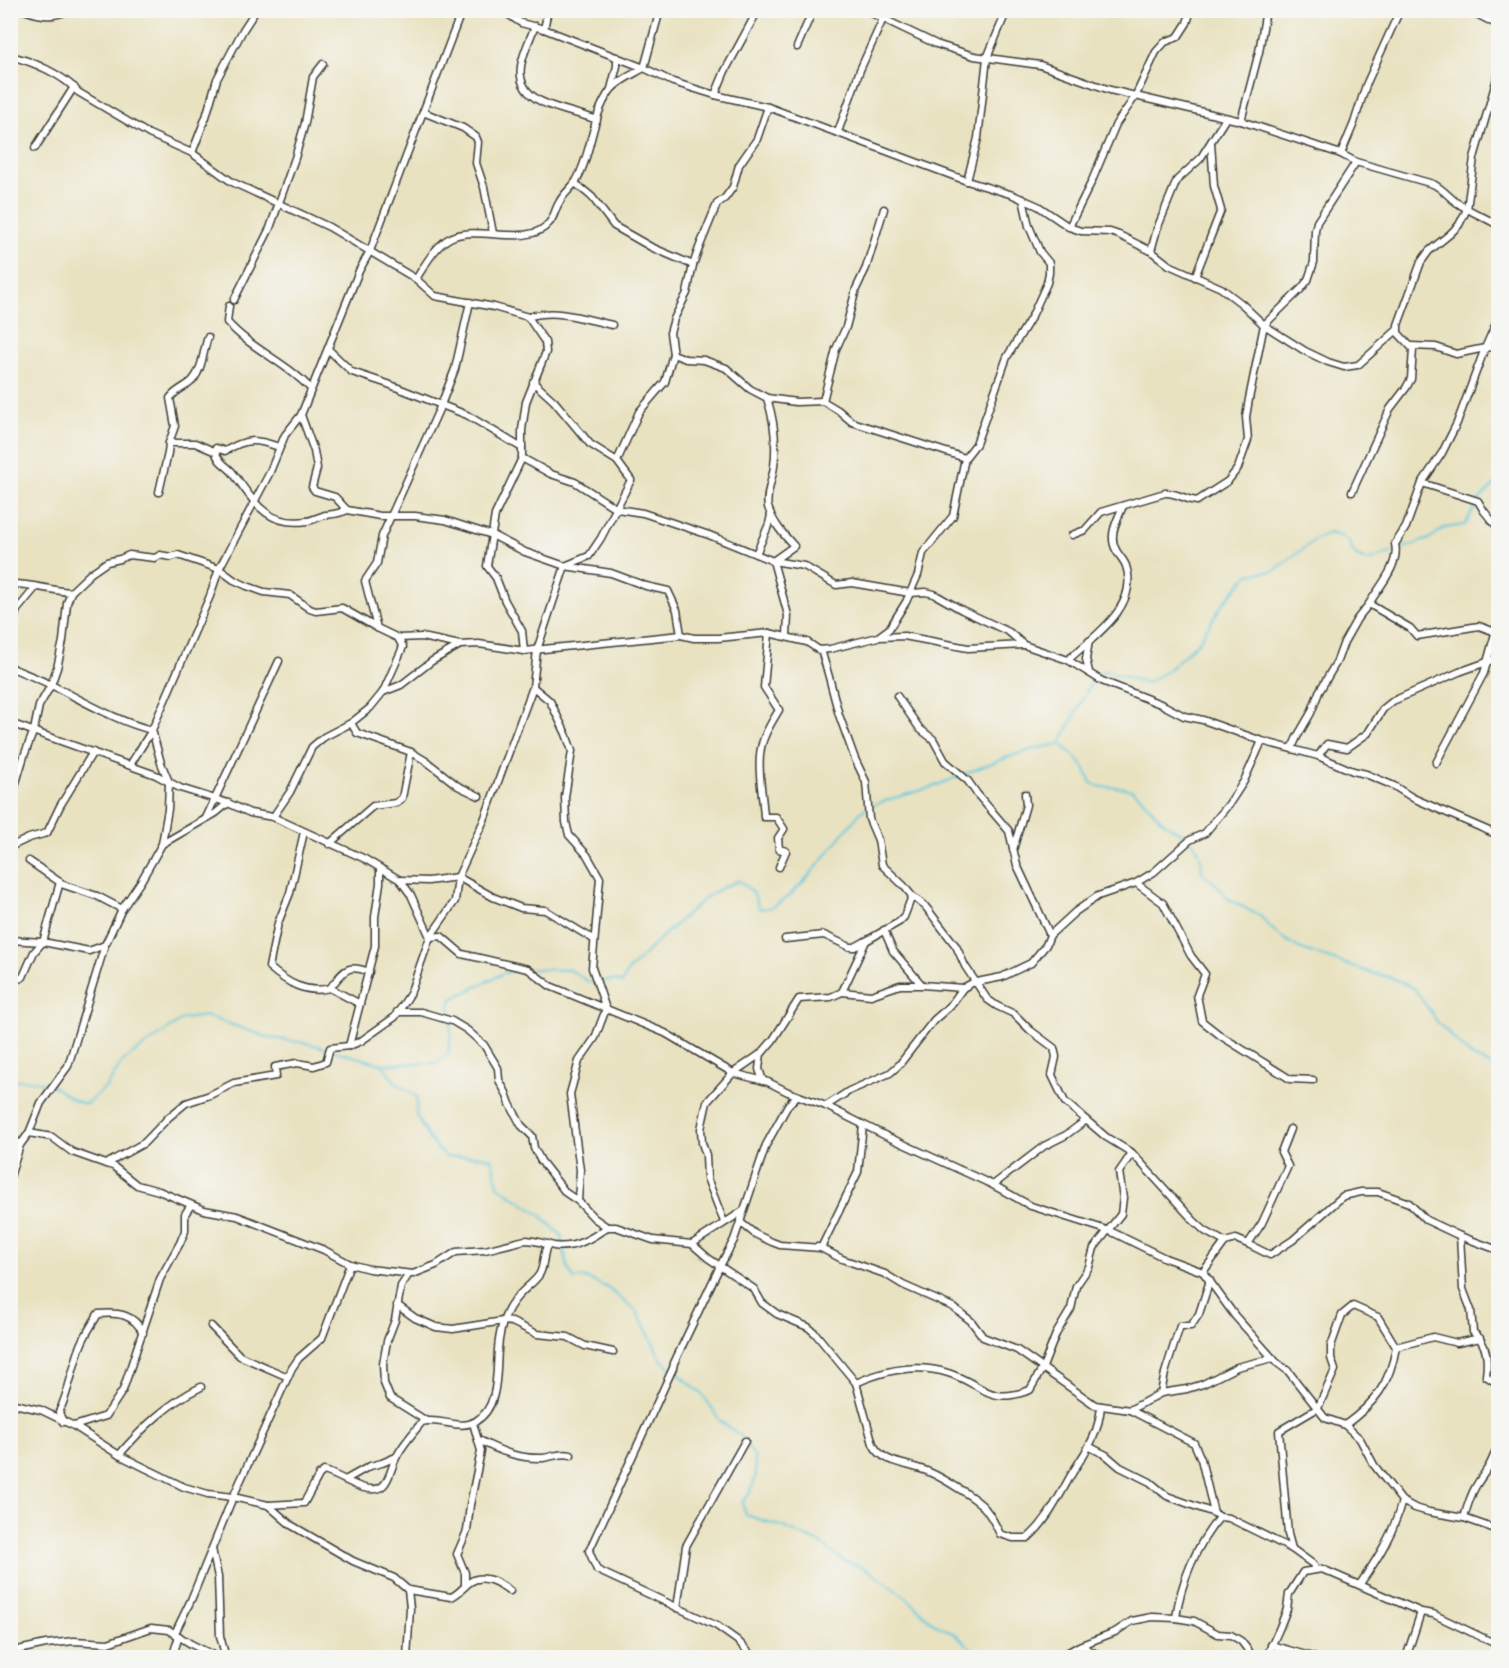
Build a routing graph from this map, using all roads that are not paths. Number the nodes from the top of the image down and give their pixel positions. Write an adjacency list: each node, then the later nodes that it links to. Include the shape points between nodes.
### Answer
1 (24, 10): 2 (street, via 41,16)
2 (69, 10)
3 (256, 10): 40 (street, via 217,79)
4 (462, 10): 33 (street)
5 (502, 10): 19 (street, via 521,23)
6 (548, 10): 20 (street)
7 (660, 10): 26 (street)
8 (758, 10): 30 (street)
9 (813, 10): 21 (street)
10 (865, 10): 17 (street)
11 (886, 10): 17 (street)
12 (1006, 10): 24 (street)
13 (1191, 10): 31 (street, via 1178,37 1165,42 1156,52)
14 (1266, 10): 36 (street)
15 (1400, 10): 41 (street)
16 (1469, 10): 18 (street)
17 (882, 19): 24 (street, via 936,44); 37 (street)
18 (1498, 25)
19 (535, 26): 20 (street); 35 (street, via 521,64 524,86 547,105)
20 (544, 28): 23 (street)
21 (797, 46)
22 (10, 57): 28 (street, via 41,67)
23 (617, 57): 26 (street); 29 (street)
24 (987, 58): 31 (street, via 1040,65); 43 (street, via 978,138)
25 (322, 64): 46 (street, via 314,76)
26 (644, 68): 29 (street); 30 (street)
27 (1498, 75): 48 (street, via 1474,158)
28 (74, 87): 39 (street); 40 (street, via 149,134)
29 (611, 89): 35 (street)
30 (715, 95): 32 (street)
31 (1135, 97): 34 (street); 50 (street, via 1116,124)
32 (768, 107): 37 (street); 54 (street, via 757,139 739,165 733,187 717,204)
33 (423, 112): 51 (street, via 476,137 476,163); 52 (street)
34 (1226, 118): 36 (street); 38 (street)
35 (597, 120): 44 (street)
36 (1241, 121): 41 (street)
37 (838, 132): 43 (street)
38 (1211, 143): 53 (street, via 1177,180); 55 (street, via 1214,186 1221,210)
39 (36, 148)
40 (192, 153): 46 (street, via 232,182)
41 (1341, 153): 42 (street)
42 (1356, 162): 48 (street, via 1433,184); 60 (street, via 1317,222 1314,262 1308,279)
43 (967, 182): 45 (street)
44 (575, 183): 51 (street, via 564,194 552,218 535,233); 54 (street, via 592,197 614,226)
45 (1023, 199): 50 (street); 79 (street, via 1029,226 1049,263 1049,273 1032,316 1007,357 976,444)
46 (279, 204): 52 (street); 70 (street, via 231,303 227,322 238,335)
47 (884, 209): 72 (street, via 836,349)
48 (1467, 209): 49 (street); 62 (street, via 1458,225 1421,262)
49 (1498, 225)
50 (1069, 227): 53 (street, via 1110,232)
51 (493, 233): 56 (street, via 450,238)
52 (370, 251): 56 (street); 67 (street)
53 (1151, 251): 55 (street, via 1169,266)
54 (693, 265): 68 (street, via 687,293 670,333)
55 (1196, 277): 60 (street, via 1221,288)
56 (416, 279): 57 (street, via 435,296)
57 (470, 302): 58 (street); 73 (street, via 455,369)
58 (528, 318): 61 (street, via 544,312); 69 (street, via 545,342 544,358)
59 (1498, 319): 66 (street)
60 (1264, 324): 62 (street, via 1305,351 1344,367 1358,365); 86 (street, via 1246,417 1248,440 1233,475 1197,501 1170,493)
61 (612, 326)
62 (1397, 330): 64 (street)
63 (208, 337): 75 (street, via 192,381 170,398 175,426)
64 (1411, 346): 66 (street, via 1436,347 1456,354); 84 (street, via 1411,379 1390,408)
65 (1498, 346): 66 (street)
66 (1485, 348): 82 (street, via 1457,423)
67 (328, 350): 70 (street); 73 (street, via 352,372)
68 (673, 354): 71 (street, via 726,368); 81 (street, via 665,382 639,412)
69 (533, 381): 78 (street, via 526,402); 81 (street, via 590,444)
70 (311, 389): 74 (street)
71 (767, 398): 72 (street); 89 (street, via 775,436 767,505)
72 (824, 401): 79 (street, via 852,422)
73 (441, 405): 78 (street, via 467,415); 90 (street)
74 (301, 415): 76 (street); 88 (street, via 317,468 313,489 335,496)
75 (169, 443): 83 (street); 85 (street, via 195,443 216,452)
76 (279, 447): 77 (street, via 251,440 225,451); 85 (street)
77 (216, 448)
78 (522, 448): 80 (street)
79 (965, 458): 101 (street, via 953,516 923,553)
80 (522, 459): 87 (street, via 575,482); 92 (street, via 495,515)
81 (617, 461): 87 (street, via 631,480)
82 (1422, 483): 91 (street, via 1478,501); 102 (street, via 1406,528 1395,544 1392,568)
83 (159, 492)
84 (1352, 492)
85 (254, 503): 88 (street, via 275,519 292,522); 97 (street)
86 (1123, 506): 93 (street, via 1101,512 1085,530); 112 (street, via 1112,539 1125,564 1128,584 1124,600 1108,625)
87 (617, 509): 94 (street, via 643,513); 96 (street, via 589,556)
88 (348, 510): 90 (street)
89 (771, 513): 94 (street); 95 (street, via 776,526 794,546)
90 (390, 517): 92 (street, via 446,520); 104 (street, via 381,536 377,563 365,581)
91 (1498, 528)
92 (492, 535): 96 (street); 117 (street, via 488,566 522,631)
93 (1072, 535)
94 (756, 554): 95 (street)
95 (773, 561): 101 (street, via 804,566 836,585 852,583); 109 (street, via 788,615)
96 (565, 566): 108 (street, via 611,573 668,591 677,610); 115 (street)
97 (219, 569): 100 (street, via 178,555 129,555 107,562); 104 (street, via 264,592 290,594 316,611 342,608); 131 (street)
98 (10, 584): 99 (street)
99 (36, 587): 100 (street); 105 (street, via 17,610)
100 (71, 592): 124 (street)
101 (910, 593): 111 (street, via 889,629); 114 (street, via 934,594 1009,632)
102 (1369, 604): 107 (street, via 1417,636 1479,626); 133 (street, via 1344,642)
103 (1498, 623): 107 (street)
104 (377, 628): 110 (street)
105 (10, 629)
106 (769, 633): 108 (street, via 718,638); 109 (street); 154 (street, via 764,687 779,710 762,744 760,775 764,817 776,817 784,829 778,838 779,849 786,851)
107 (1497, 633): 121 (street)
108 (681, 635): 115 (street)
109 (787, 636): 116 (street)
110 (398, 638): 113 (street, via 422,637); 126 (street, via 403,647)
111 (878, 638): 114 (street, via 904,636 968,648); 116 (street)
112 (1089, 640): 119 (street); 123 (street)
113 (460, 645): 117 (street); 126 (street, via 401,685)
114 (1024, 645): 119 (street)
115 (537, 650): 117 (street); 125 (street)
116 (819, 650): 160 (street, via 866,782 869,819 882,865)
117 (524, 651)
118 (1498, 658): 121 (street)
119 (1068, 660): 123 (street)
120 (279, 661): 142 (street)
121 (1487, 663): 136 (street, via 1393,701 1362,738 1347,748 1327,744); 137 (street)
122 (10, 667): 124 (street)
123 (1089, 672): 132 (street, via 1184,716)
124 (51, 685): 130 (street, via 39,706); 131 (street)
125 (533, 687): 156 (street, via 484,820); 165 (street, via 549,701 572,751 565,796 566,822 569,835 600,878)
126 (383, 692): 129 (street)
127 (897, 696): 152 (street, via 920,729 933,739 945,761 968,781 1006,828)
128 (10, 723): 130 (street)
129 (351, 723): 135 (street, via 357,733); 145 (street, via 312,747)
130 (34, 730): 134 (street); 143 (street)
131 (152, 730): 138 (street); 139 (street)
132 (1262, 741): 133 (street); 159 (street, via 1244,781 1204,833)
133 (1292, 748): 136 (street)
134 (93, 752): 138 (street); 151 (street, via 47,833)
135 (411, 752): 141 (street, via 458,786); 150 (street, via 402,798 396,803 374,806)
136 (1318, 756): 148 (street, via 1384,781)
137 (1436, 763)
138 (130, 765): 139 (street)
139 (169, 782): 142 (street); 149 (street)
140 (1025, 794): 152 (street, via 1026,804)
141 (479, 796)
142 (216, 799): 144 (street); 146 (street)
143 (10, 803)
144 (228, 803): 145 (street, via 250,813); 146 (street)
145 (273, 817): 147 (street)
146 (206, 818): 149 (street)
147 (304, 832): 150 (street); 175 (street, via 268,968 309,991)
148 (1498, 835)
149 (162, 844): 161 (street)
150 (329, 844): 155 (street)
151 (10, 847)
152 (1013, 851): 163 (street)
153 (29, 861): 158 (street)
154 (779, 867)
155 (380, 869): 157 (street); 171 (street, via 375,946)
156 (458, 877): 157 (street); 164 (street, via 455,901); 165 (street, via 521,908 544,910)
157 (400, 880): 164 (street)
158 (60, 882): 161 (street); 169 (street)
159 (1136, 883): 163 (street, via 1098,896); 184 (street, via 1163,903 1205,974 1197,995 1202,1021 1290,1079)
160 (912, 897): 162 (street, via 904,917); 172 (street, via 925,906 956,946)
161 (122, 909): 170 (street)
162 (884, 930): 168 (street); 174 (street, via 893,951)
163 (1050, 935): 172 (street, via 1031,963 1002,977)
164 (430, 937): 179 (street, via 441,936 462,954 528,969 550,986); 180 (street, via 414,985)
165 (593, 939): 179 (street, via 592,968)
166 (785, 939): 168 (street, via 824,935 855,947)
167 (10, 940): 169 (street)
168 (866, 941): 177 (street)
169 (43, 942): 170 (street, via 90,951); 173 (street, via 23,977)
170 (105, 945): 191 (street, via 68,1066 41,1103)
171 (369, 972): 175 (street, via 356,967 344,971); 178 (street)
172 (976, 982): 176 (street); 188 (street, via 987,999 1014,1014 1054,1048 1055,1085 1065,1102)
173 (10, 983)
174 (922, 985): 176 (street); 177 (street, via 900,985 871,995)
175 (330, 988): 178 (street)
176 (963, 988): 187 (street, via 890,1073)
177 (842, 992): 182 (street, via 831,997 799,999)
178 (360, 1004): 181 (street)
179 (606, 1009): 183 (street, via 665,1034); 198 (street, via 595,1038 579,1061 570,1094 579,1161)
180 (397, 1012): 181 (street, via 376,1031); 198 (street, via 418,1011 452,1021 484,1045 541,1161 566,1193)
181 (349, 1046): 195 (street, via 330,1048 326,1062 275,1067 276,1076 234,1083 186,1103 144,1143)
182 (762, 1053): 183 (street); 185 (street, via 759,1069)
183 (733, 1073): 185 (street); 201 (street, via 707,1102 701,1129 707,1178)
184 (1313, 1080)
185 (763, 1081): 186 (street)
186 (797, 1096): 187 (street); 200 (street, via 766,1145)
187 (826, 1106): 189 (street)
188 (1085, 1121): 194 (street); 197 (street)
189 (863, 1125): 197 (street); 211 (street, via 858,1172)
190 (1290, 1129): 209 (street, via 1281,1152 1288,1166)
191 (29, 1133): 193 (street); 195 (street, via 52,1137 72,1152)
192 (10, 1134): 193 (street)
193 (20, 1145): 196 (street)
194 (1132, 1153): 204 (street, via 1119,1172 1121,1214); 206 (street, via 1194,1221)
195 (106, 1164): 199 (street, via 137,1185)
196 (10, 1176)
197 (993, 1185): 204 (street, via 1031,1206)
198 (578, 1200): 203 (street)
199 (191, 1205): 213 (street, via 237,1216); 223 (street, via 185,1214 185,1231 160,1279)
200 (743, 1211): 201 (street); 202 (street)
201 (724, 1222): 208 (street)
202 (740, 1222): 211 (street, via 780,1245); 214 (street)
203 (607, 1227): 207 (street, via 585,1241); 208 (street, via 652,1240)
204 (1110, 1231): 216 (street); 228 (street, via 1094,1248)
205 (1460, 1236): 209 (street, via 1426,1220 1409,1203 1378,1192 1361,1192 1343,1196 1270,1255); 212 (street); 224 (street, via 1463,1289 1471,1310 1473,1332)
206 (1225, 1242): 209 (street, via 1236,1239); 216 (street)
207 (548, 1244): 217 (street, via 525,1240 456,1252 436,1265); 221 (street, via 539,1276 509,1306)
208 (692, 1244): 214 (street)
209 (1248, 1244)
210 (784, 1246): 211 (street)
211 (821, 1248): 228 (street, via 953,1307 983,1337 1017,1350)
212 (1498, 1250)
213 (350, 1264): 215 (street); 229 (street, via 322,1338 295,1362)
214 (720, 1266): 230 (street, via 754,1288 762,1303 777,1314 815,1333); 264 (street, via 589,1551 597,1570)
215 (394, 1272): 217 (street); 219 (street)
216 (1203, 1272): 218 (street)
217 (409, 1274): 219 (street)
218 (1210, 1280): 227 (street, via 1235,1316); 233 (street, via 1199,1314 1191,1326 1180,1326)
219 (401, 1286): 220 (street)
220 (398, 1305): 221 (street, via 436,1328); 238 (street, via 387,1341 384,1383 390,1398)
221 (503, 1321): 226 (street); 240 (street, via 492,1400 483,1416)
222 (211, 1326): 229 (street, via 240,1356)
223 (143, 1333): 239 (street, via 138,1323 126,1315 98,1314 81,1345 59,1412); 242 (street, via 123,1390 106,1416)
224 (1480, 1338): 225 (street, via 1457,1343 1433,1337); 231 (street, via 1488,1357 1486,1376)
225 (1396, 1347): 236 (street, via 1378,1317 1353,1306 1342,1315 1335,1335 1331,1358 1335,1370); 241 (street, via 1392,1369 1381,1391)
226 (613, 1352)
227 (1273, 1358): 233 (street, via 1237,1367 1187,1389); 236 (street)
228 (1043, 1367): 230 (street, via 1030,1390 1016,1396 993,1396 948,1373 926,1369 894,1370); 235 (street)
229 (288, 1377): 251 (street)
230 (856, 1383): 245 (street, via 877,1452 940,1477 981,1503 1000,1534 1013,1539 1028,1539 1042,1525)
231 (1498, 1384)
232 (201, 1387): 247 (street, via 160,1412)
233 (1161, 1392): 237 (street)
234 (10, 1403): 239 (street, via 40,1410)
235 (1101, 1406): 237 (street); 245 (street, via 1100,1422)
236 (1318, 1408): 241 (street, via 1325,1418); 258 (street, via 1279,1431)
237 (1130, 1410): 254 (street, via 1194,1443)
238 (425, 1420): 240 (street, via 454,1425); 249 (street)
239 (63, 1422): 242 (street)
240 (473, 1423): 243 (street)
241 (1345, 1425): 252 (street, via 1360,1438 1374,1465)
242 (74, 1426): 247 (street)
243 (478, 1440): 248 (street, via 508,1455); 261 (street, via 481,1451 468,1526 457,1554 465,1573)
244 (744, 1441): 264 (street, via 686,1546)
245 (1090, 1447): 254 (street, via 1167,1496)
246 (1498, 1450): 255 (street, via 1477,1484)
247 (119, 1455): 251 (street, via 184,1486)
248 (571, 1455)
249 (396, 1457): 250 (street); 250 (street, via 384,1485 366,1488)
250 (345, 1480): 253 (street, via 321,1472 304,1503)
251 (233, 1497): 253 (street); 257 (street)
252 (1402, 1501): 255 (street, via 1429,1512); 260 (street, via 1397,1522 1380,1556)
253 (268, 1505): 262 (street, via 291,1525 353,1562 394,1578)
254 (1217, 1515): 258 (street); 266 (street, via 1194,1559 1178,1601)
255 (1464, 1518): 256 (street)
256 (1498, 1530)
257 (212, 1548): 267 (street); 275 (street, via 218,1577 220,1636)
258 (1292, 1549): 259 (street)
259 (1315, 1569): 260 (street); 268 (street, via 1303,1572 1292,1587)
260 (1360, 1584): 265 (street)
261 (465, 1586): 262 (street, via 451,1597); 263 (street, via 486,1579)
262 (408, 1590): 276 (street)
263 (510, 1590)
264 (677, 1608): 277 (street, via 717,1626)
265 (1421, 1612): 269 (street); 283 (street)
266 (1176, 1618): 270 (street, via 1132,1621); 280 (street, via 1231,1635)
267 (177, 1634): 272 (street, via 151,1628 108,1643 55,1643); 273 (street); 274 (street)
268 (1271, 1645): 281 (street); 282 (street)
269 (1498, 1645)
270 (1082, 1646): 278 (street); 279 (street)
271 (10, 1649): 272 (street)
272 (19, 1654)
273 (172, 1658)
274 (219, 1658)
275 (226, 1658)
276 (407, 1658)
277 (754, 1658)
278 (1058, 1658)
279 (1104, 1658)
280 (1254, 1658)
281 (1266, 1658)
282 (1316, 1658)
283 (1406, 1658)

